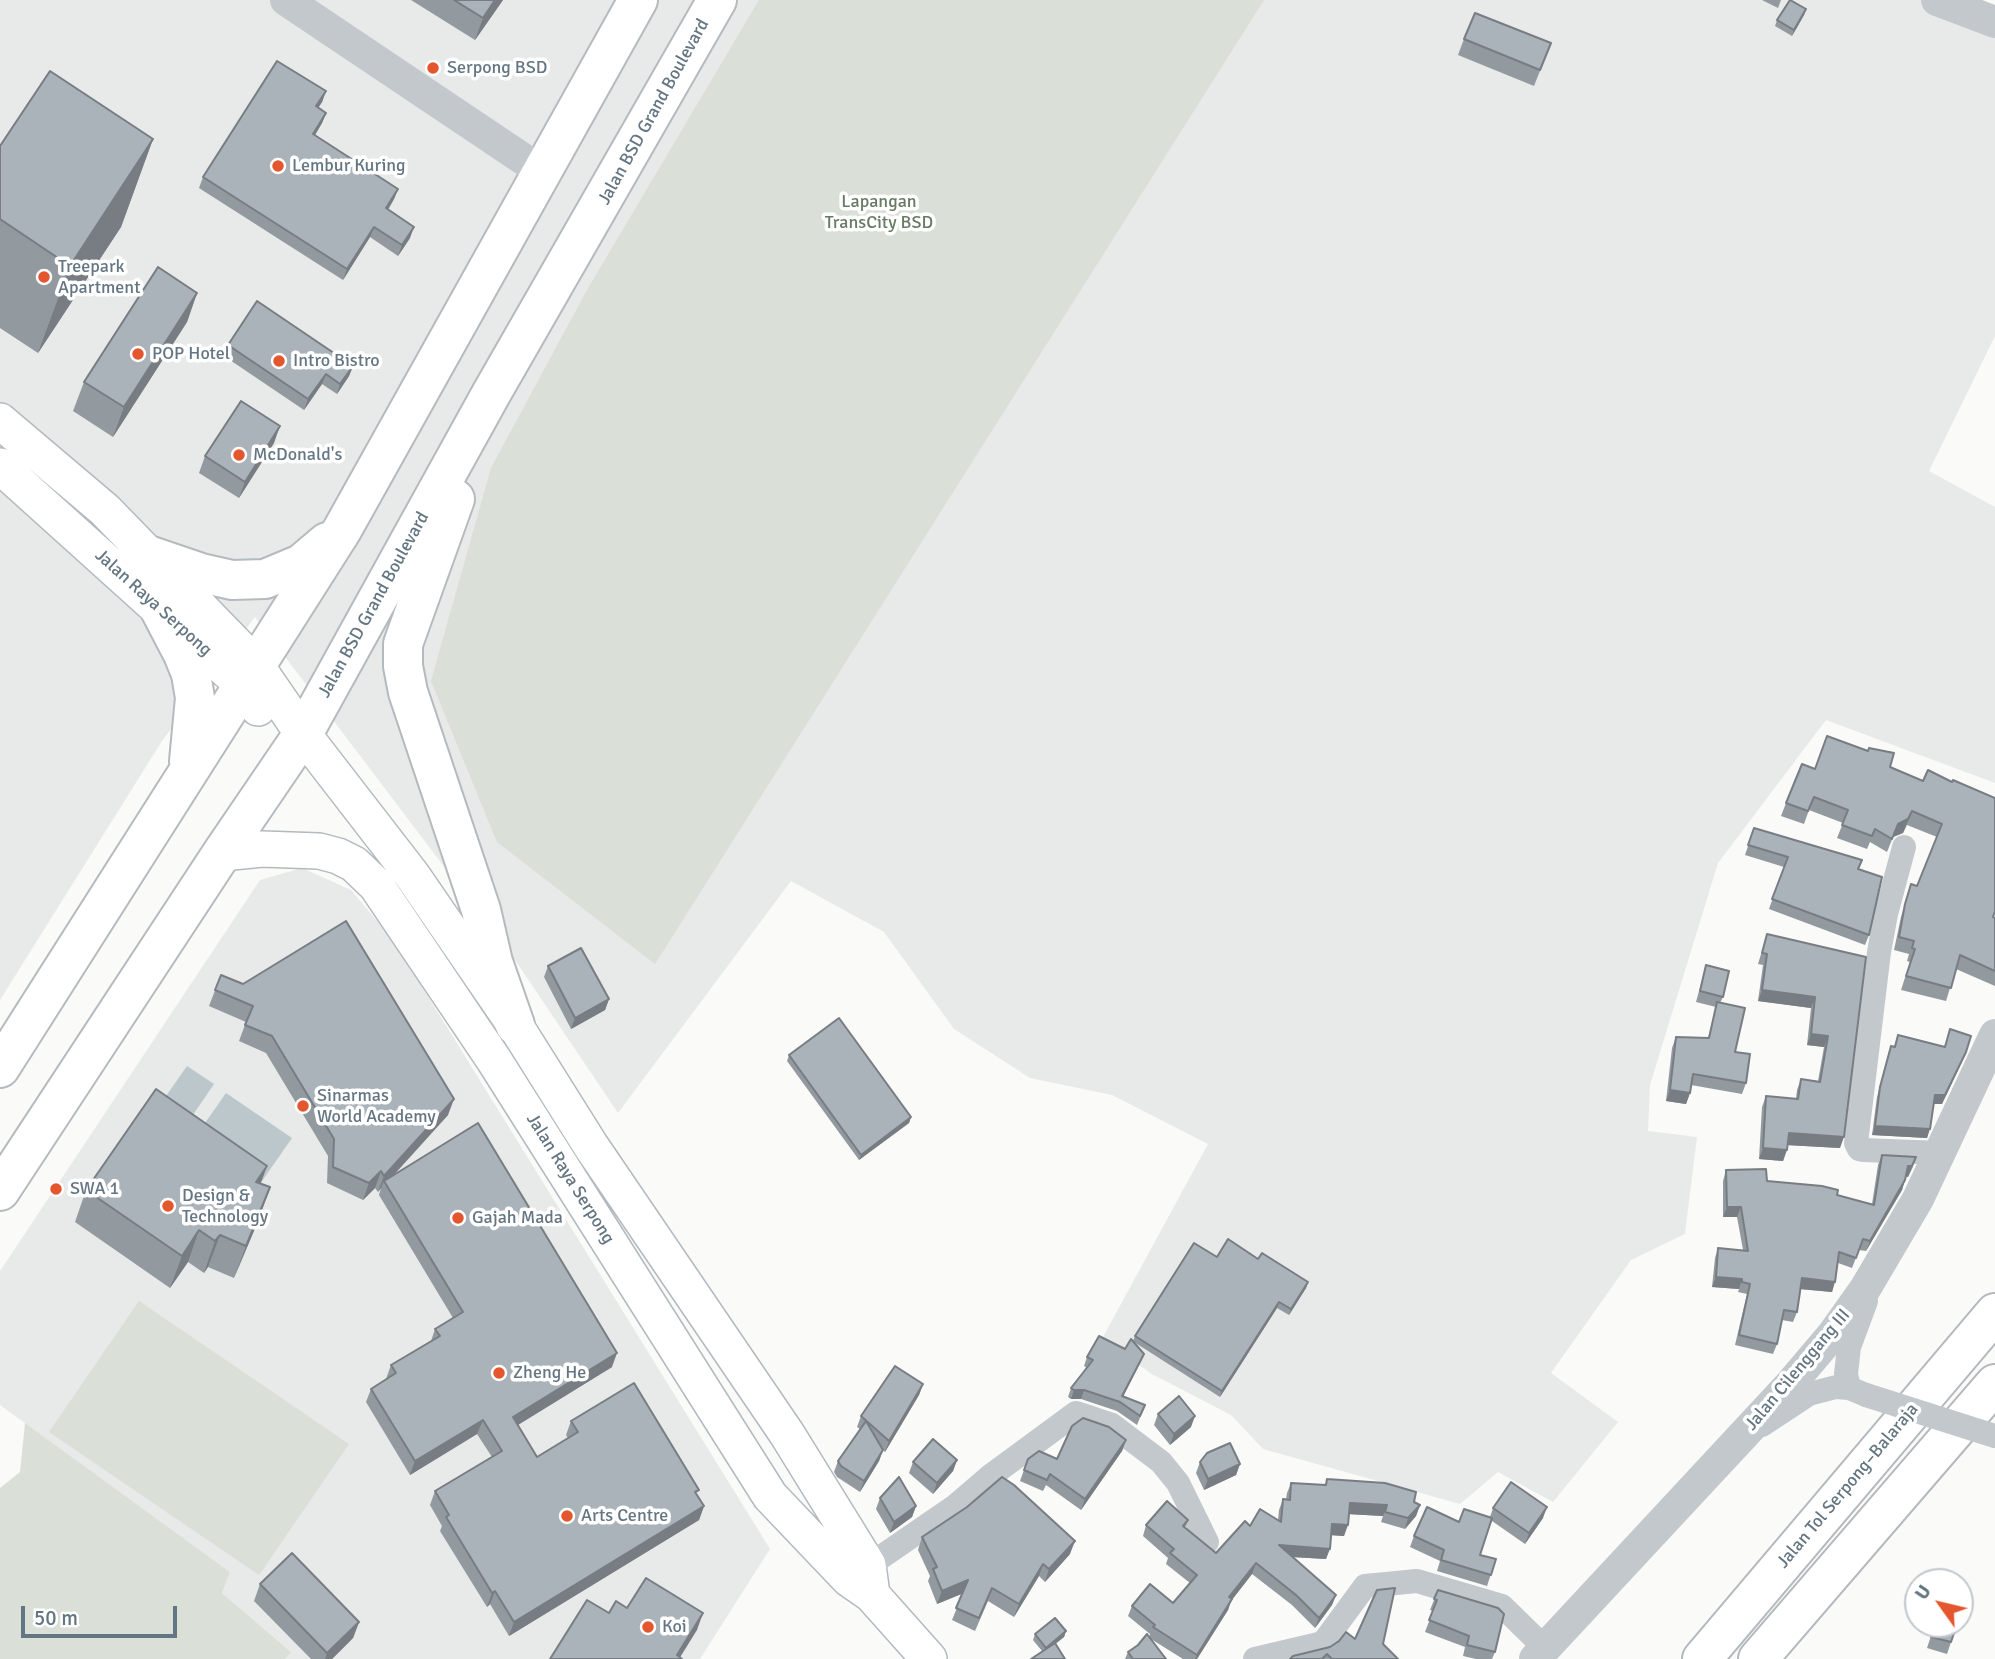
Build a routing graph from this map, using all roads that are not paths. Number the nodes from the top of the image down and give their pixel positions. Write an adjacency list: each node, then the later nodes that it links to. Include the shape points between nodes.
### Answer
1 (286, 0): 6 (street)
2 (638, 0): 6 (main road)
3 (717, 0): 7 (main road, Jalan BSD Grand Boulevard)
4 (1937, 0): 5 (street)
5 (1995, 22)
6 (541, 171): 10 (main road)
7 (492, 394): 14 (main road, Jalan BSD Grand Boulevard); 18 (main road, via 406,636 403,666)
8 (0, 421): 11 (main road, Jalan Raya Serpong, via 105,510)
9 (0, 466): 12 (main road, Jalan Raya Serpong)
10 (342, 530): 11 (main road, via 301,564 265,579 232,580); 13 (main road)
11 (151, 556): 13 (main road, Jalan Raya Serpong)
12 (160, 610): 13 (main road, Jalan Raya Serpong); 15 (main road, via 191,674 195,698)
13 (249, 675): 14 (main road, Jalan Raya Serpong); 15 (main road)
14 (296, 744): 17 (main road, Jalan BSD Grand Boulevard); 18 (main road, Jalan Raya Serpong, via 412,875)
15 (188, 773): 20 (main road)
16 (1904, 847): 21 (street, via 1879,952 1856,1143 1863,1150)
17 (222, 853): 22 (main road, Jalan BSD Grand Boulevard); 30 (main road, Jalan Raya Serpong, via 319,851 354,864 376,885 494,1060)
18 (515, 1025): 29 (main road, Jalan Raya Serpong)
19 (1995, 1035): 21 (street, Jalan Cilenggang III)
20 (0, 1068)
21 (1940, 1153): 23 (street, Jalan Cilenggang III)
22 (0, 1191)
23 (1879, 1266): 26 (street, via 1849,1347 1846,1374); 28 (street, Jalan Cilenggang III, via 1833,1334)
24 (1995, 1313): 36 (main road, Jalan Tol Serpong–Balaraja)
25 (1995, 1384): 37 (main road)
26 (1857, 1391): 27 (street, bridge); 28 (street, via 1836,1387 1809,1394)
27 (1995, 1436)
28 (1740, 1438): 33 (street, Jalan Cilenggang III)
29 (811, 1474): 30 (main road); 32 (main road, Jalan Raya Serpong)
30 (770, 1496): 32 (main road, Jalan Raya Serpong)
31 (1207, 1542): 32 (street, via 1178,1483 1161,1462 1112,1425 1076,1413)
32 (863, 1580): 34 (main road, Jalan Raya Serpong)
33 (1540, 1653): 35 (street, via 1502,1606 1417,1581 1365,1586 1323,1643)
34 (929, 1659)
35 (1255, 1659)
36 (1702, 1659)
37 (1758, 1659)

